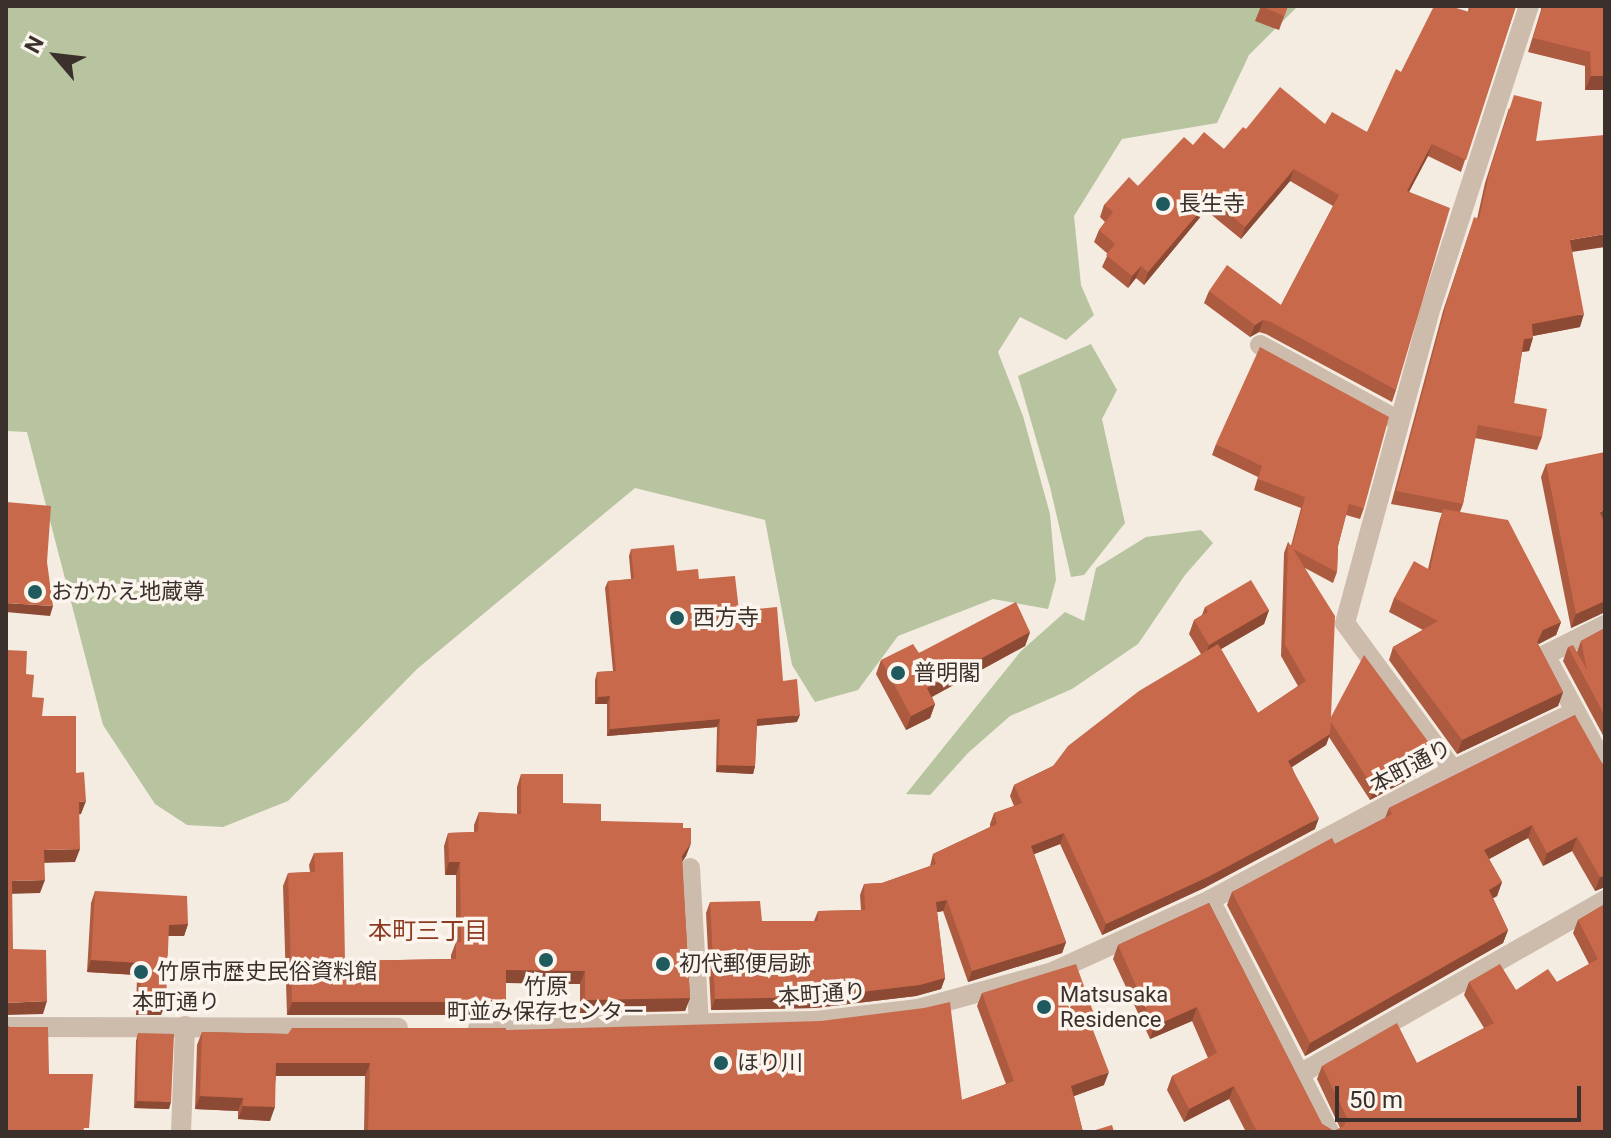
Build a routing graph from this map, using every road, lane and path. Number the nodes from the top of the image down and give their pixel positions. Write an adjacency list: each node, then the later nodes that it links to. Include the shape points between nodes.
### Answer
1 (1529, 6): 3 (street)
2 (1260, 345): 3 (street)
3 (1399, 421): 7 (street, via 1345,623)
4 (1605, 625): 5 (street, via 1545,655)
5 (1575, 712): 6 (street); 7 (street, 本町通り)
6 (1605, 766)
7 (1453, 770): 9 (street, 本町通り)
8 (690, 868): 11 (street)
9 (1210, 900): 11 (street, 本町通り, via 1050,973 918,1009 816,1021); 16 (street)
10 (1605, 900): 16 (street)
11 (699, 1023): 15 (street, 本町通り)
12 (185, 1026): 13 (street, 本町通り); 14 (street, 本町通り); 17 (street)
13 (6, 1027)
14 (416, 1028)
15 (462, 1029)
16 (1300, 1074): 18 (street)
17 (181, 1132)
18 (1329, 1132)

